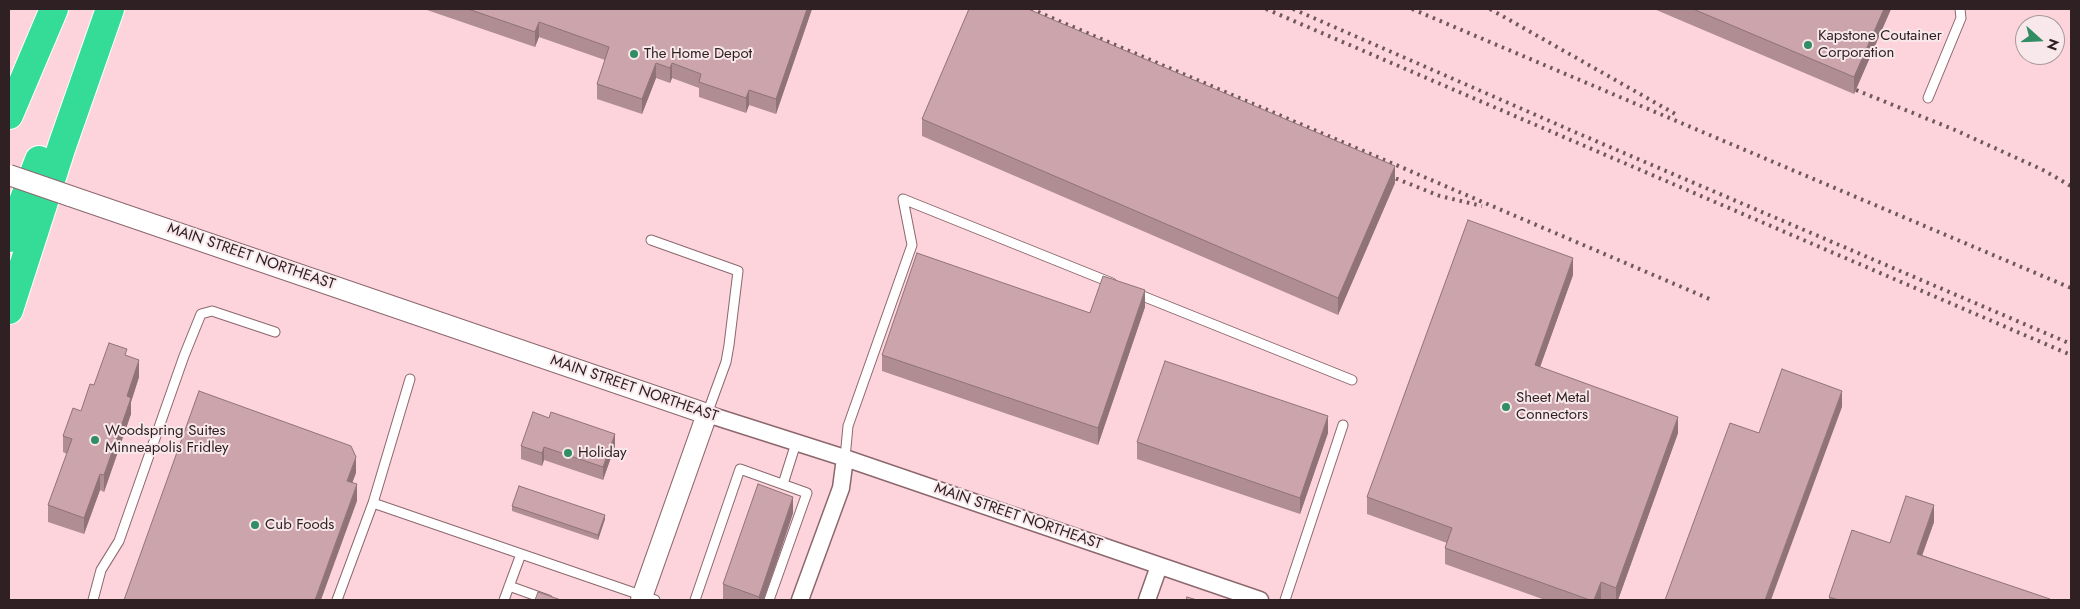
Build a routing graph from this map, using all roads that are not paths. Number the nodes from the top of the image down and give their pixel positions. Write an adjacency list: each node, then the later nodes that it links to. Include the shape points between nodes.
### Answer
1 (54, 9): 6 (highway)
2 (103, 9): 8 (highway)
3 (110, 9): 10 (highway)
4 (1960, 9): 5 (lane, via 1961,18)
5 (1928, 98)
6 (9, 115)
7 (9, 175): 14 (street, MAIN STREET NORTHEAST, bridge)
8 (9, 238)
9 (651, 240): 14 (lane, via 738,272 730,346)
10 (9, 310)
11 (275, 332): 25 (lane, via 212,311 201,314 119,541 101,570)
12 (410, 380): 19 (lane)
13 (1352, 380): 17 (lane, via 903,199 912,245 848,426)
14 (707, 414): 16 (street, MAIN STREET NORTHEAST); 23 (street)
15 (1343, 425): 33 (lane)
16 (796, 443): 17 (street, MAIN STREET NORTHEAST); 18 (lane)
17 (845, 458): 21 (street, MAIN STREET NORTHEAST); 31 (street, via 841,488)
18 (783, 484): 29 (lane, via 740,469); 30 (lane, via 807,493)
19 (373, 503): 20 (lane); 26 (lane)
20 (522, 554): 22 (lane); 23 (lane)
21 (1159, 566): 24 (street, MAIN STREET NORTHEAST); 32 (street)
22 (509, 586): 27 (lane); 28 (lane)
23 (646, 599)
24 (1255, 599)
25 (93, 600)
26 (337, 600)
27 (504, 600)
28 (548, 600)
29 (695, 600)
30 (770, 600)
31 (800, 600)
32 (1147, 600)
33 (1285, 600)

